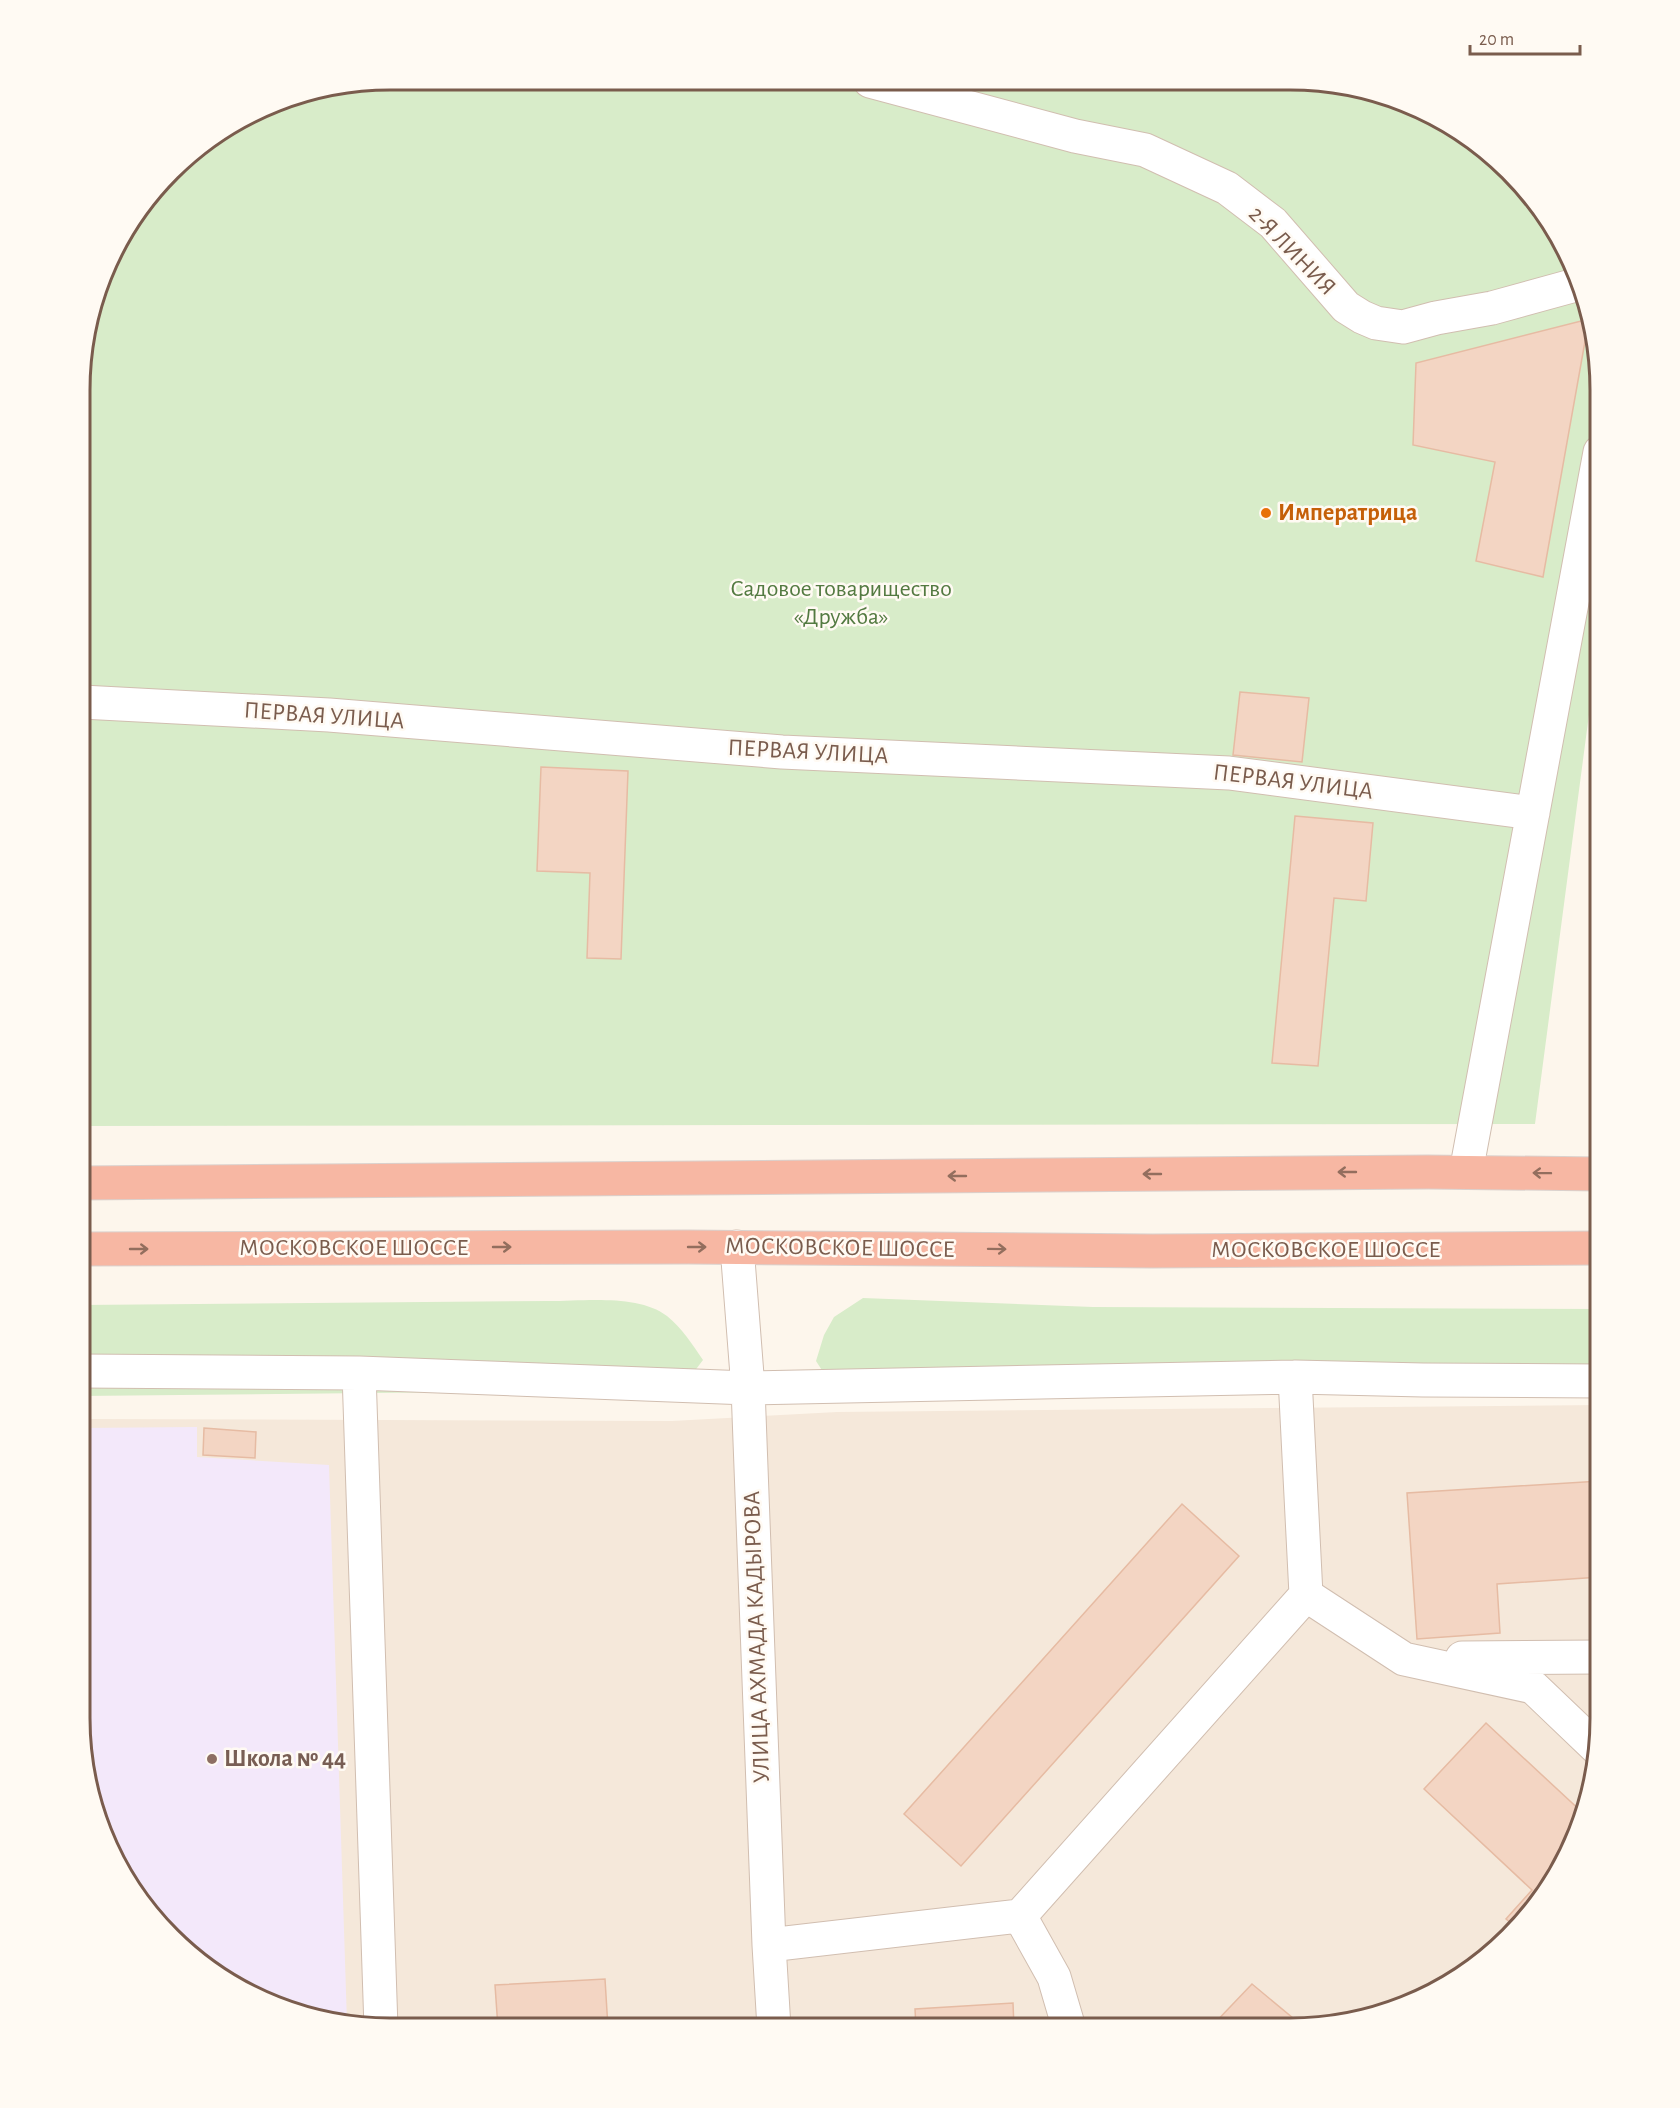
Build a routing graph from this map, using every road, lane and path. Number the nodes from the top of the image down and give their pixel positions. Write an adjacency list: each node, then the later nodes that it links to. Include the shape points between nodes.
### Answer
1 (904, 90): 2 (street, 2-Я ЛИНИЯ, via 1075,136 1145,150 1227,188 1273,223 1346,307 1376,323 1404,327)
2 (1571, 286)
3 (1590, 506): 5 (street)
4 (90, 702): 5 (street, ПЕРВАЯ УЛИЦА, via 329,715 782,752 1229,773)
5 (1533, 813): 6 (street)
6 (1466, 1172): 7 (highway, one-way to 6); 8 (highway, one-way to 8)
7 (1590, 1174)
8 (90, 1183)
9 (737, 1247): 10 (highway, МОСКОВСКОЕ ШОССЕ, one-way to 10, via 1152,1251); 11 (highway, МОСКОВСКОЕ ШОССЕ, one-way to 9); 16 (street, УЛИЦА АХМАДА КАДЫРОВА)
10 (1590, 1248)
11 (90, 1249)
12 (90, 1371): 13 (street)
13 (358, 1373): 16 (street); 23 (street)
14 (1295, 1377): 15 (street); 16 (street); 17 (street)
15 (1590, 1381)
16 (748, 1388): 22 (street, УЛИЦА АХМАДА КАДЫРОВА)
17 (1306, 1595): 19 (street); 21 (street)
18 (1590, 1657): 19 (street)
19 (1404, 1659): 20 (street, via 1533,1687)
20 (1589, 1740)
21 (1020, 1916): 22 (street); 25 (street, via 1054,1977)
22 (769, 1945): 24 (street, УЛИЦА АХМАДА КАДЫРОВА)
23 (381, 2018)
24 (773, 2018)
25 (1066, 2018)

